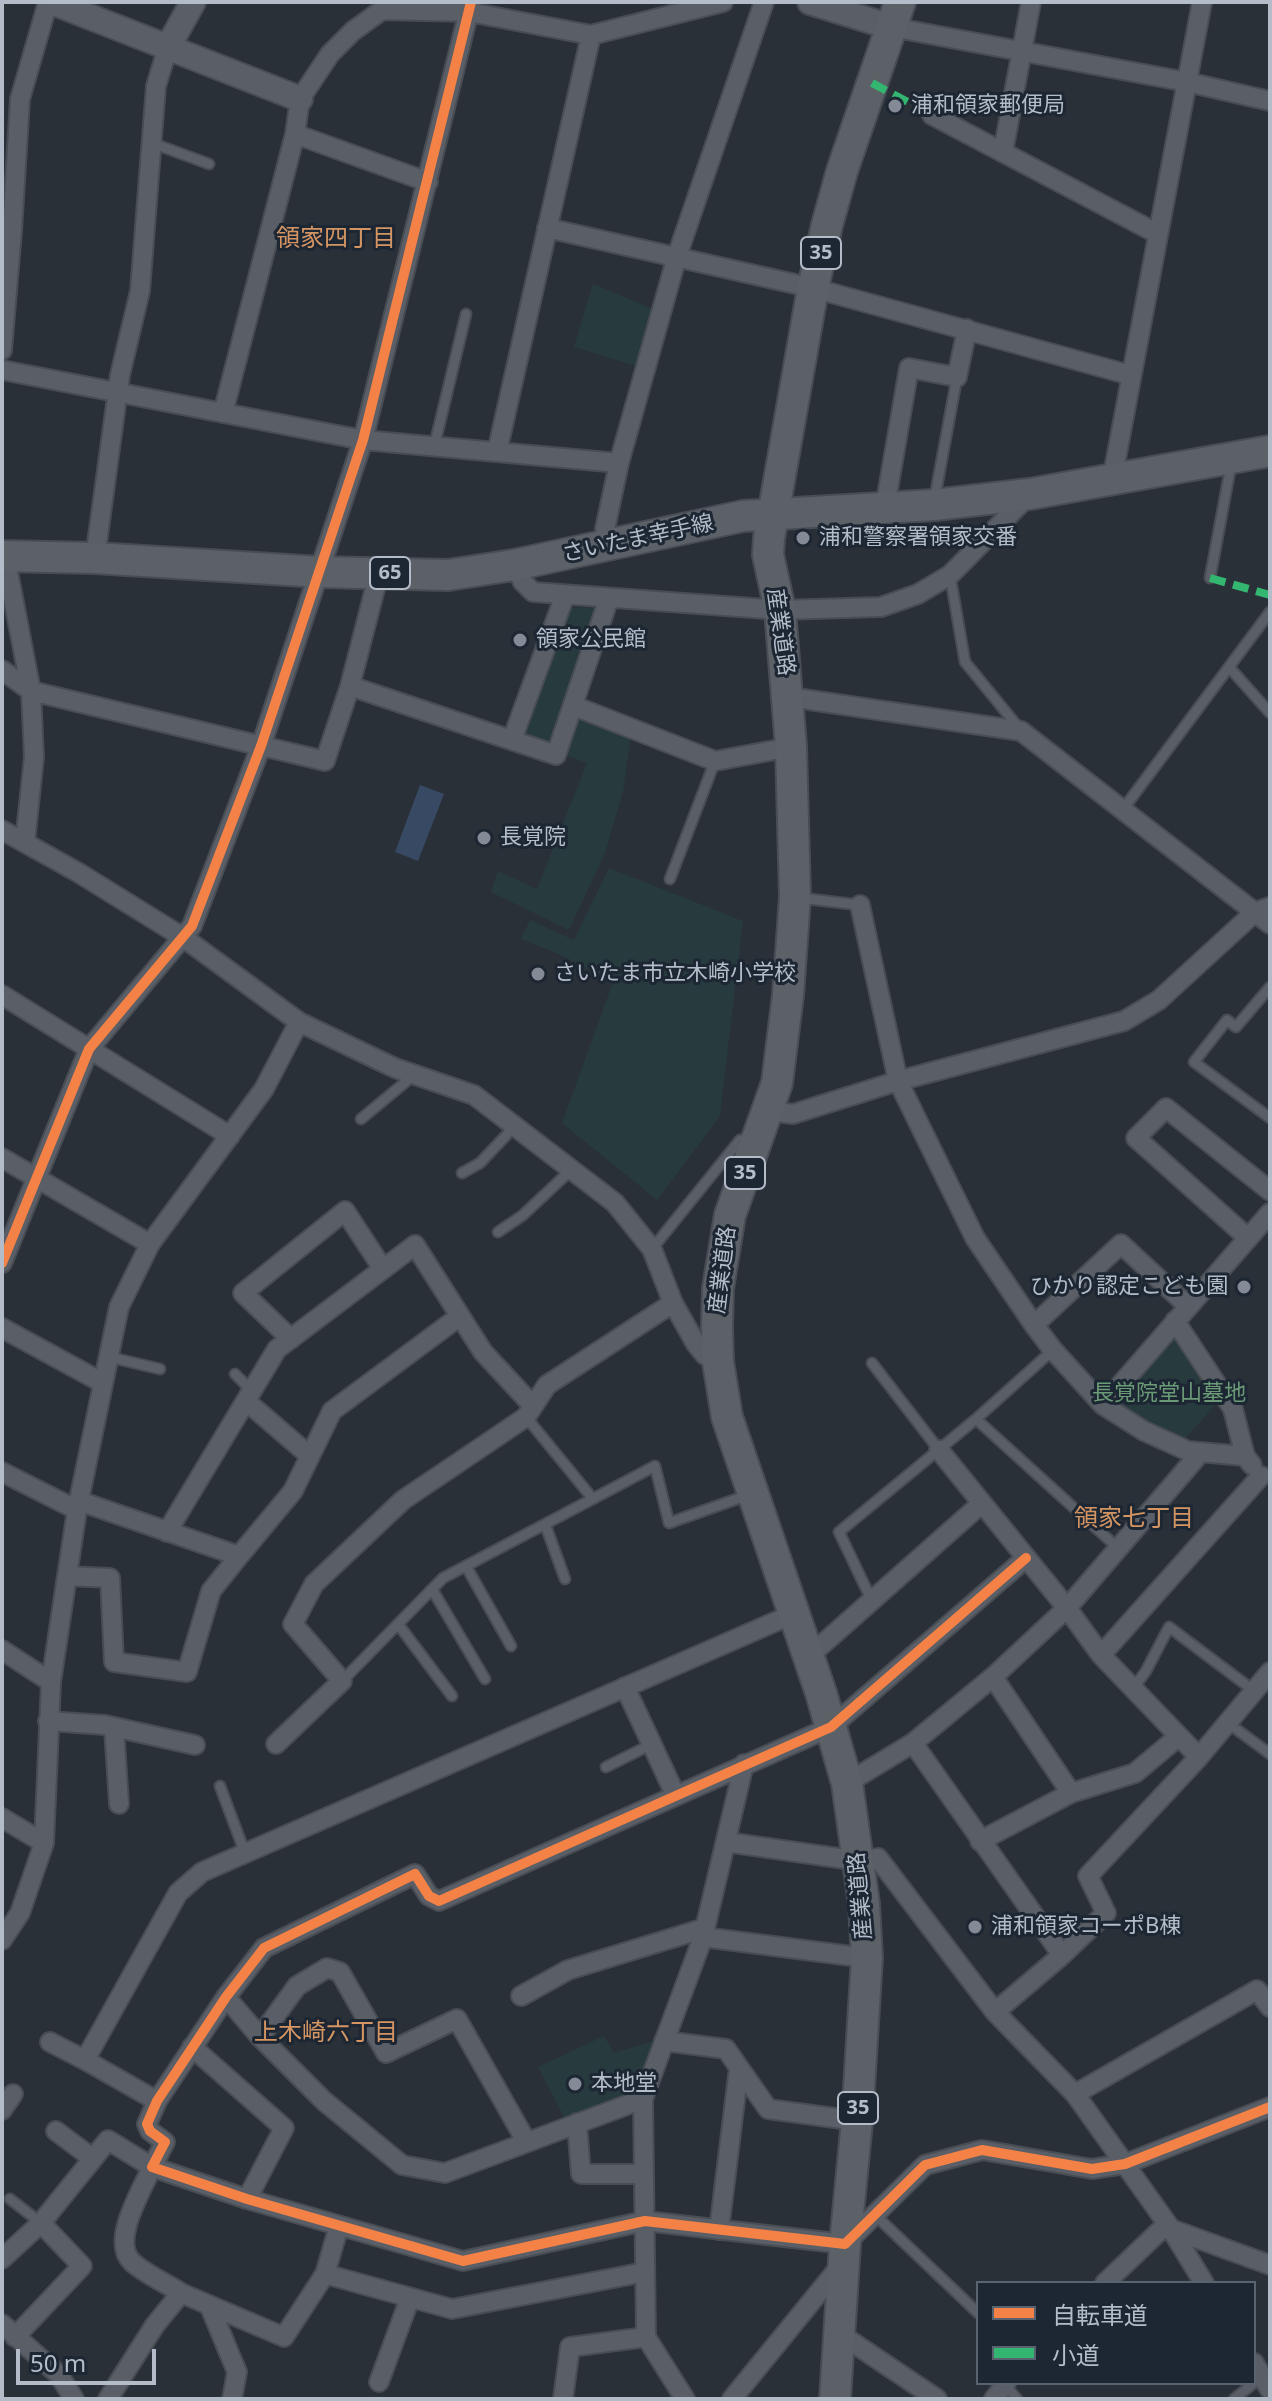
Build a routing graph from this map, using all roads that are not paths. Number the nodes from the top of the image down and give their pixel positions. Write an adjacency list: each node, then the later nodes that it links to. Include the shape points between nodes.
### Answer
1 (50, 2): 12 (street); 23 (street, via 20,99)
2 (193, 2): 12 (street)
3 (723, 2): 11 (street)
4 (764, 2): 26 (street)
5 (810, 2): 10 (street)
6 (1031, 2): 13 (street)
7 (1202, 2): 14 (street)
8 (378, 5): 9 (street); 15 (street, via 330,54)
9 (470, 7): 11 (street); 22 (street)
10 (896, 15): 13 (street); 27 (main road, 産業道路 / 35, via 842,171)
11 (591, 35): 24 (street)
12 (168, 47): 15 (street); 19 (street, via 156,86)
13 (1022, 51): 14 (street); 20 (street)
14 (1187, 82): 16 (street); 25 (street)
15 (300, 99): 18 (street)
16 (1270, 101)
17 (932, 115): 20 (street)
18 (295, 134): 22 (street); 35 (street)
19 (152, 143): 21 (lane); 34 (street, via 140,291)
20 (1003, 152): 25 (street)
21 (209, 164)
22 (428, 182): 36 (street)
23 (7, 228): 30 (street)
24 (547, 228): 26 (street); 39 (street)
25 (1158, 234): 32 (street)
26 (677, 256): 27 (street); 41 (street)
27 (813, 288): 29 (street); 46 (main road, 産業道路 / 35)
28 (466, 314): 37 (lane)
29 (967, 329): 32 (street); 33 (street)
30 (2, 350)
31 (2, 370): 34 (street)
32 (1130, 375): 42 (street)
33 (957, 377): 44 (lane); 45 (street, via 909,368)
34 (118, 392): 35 (street); 49 (street)
35 (223, 413): 36 (street)
36 (363, 440): 37 (street); 51 (street)
37 (434, 447): 39 (street)
38 (1270, 451): 40 (main road, さいたま幸手線 / 65)
39 (497, 452): 41 (street)
40 (1233, 457): 42 (main road, さいたま幸手線 / 65); 54 (lane)
41 (619, 463): 47 (street, via 605,529)
42 (1112, 480): 43 (main road, さいたま幸手線 / 65)
43 (1030, 494): 44 (main road, さいたま幸手線 / 65); 53 (street)
44 (934, 505): 45 (main road, さいたま幸手線 / 65)
45 (885, 507): 46 (main road, さいたま幸手線 / 65)
46 (772, 513): 47 (main road, さいたま幸手線 / 65); 57 (main road, 産業道路 / 35, via 768,555)
47 (609, 544): 50 (main road, さいたま幸手線 / 65)
48 (3, 556): 49 (main road, さいたま幸手線 / 65); 62 (street)
49 (95, 558): 51 (main road, さいたま幸手線 / 65)
50 (514, 565): 52 (main road, さいたま幸手線 / 65, via 448,575); 55 (street, via 533,592)
51 (320, 572): 52 (main road, さいたま幸手線 / 65); 68 (street)
52 (379, 573): 61 (street)
53 (950, 575): 57 (street, via 881,607); 66 (lane, via 965,662)
54 (1210, 578)
55 (565, 595): 56 (street); 67 (street)
56 (609, 598): 57 (street); 64 (street)
57 (780, 610): 63 (main road, 産業道路 / 35)
58 (1270, 612): 59 (lane)
59 (1229, 667): 65 (lane); 71 (lane)
60 (2, 670): 62 (street)
61 (350, 686): 67 (street); 68 (street, via 325,761)
62 (31, 691): 68 (street); 73 (street, via 34,757)
63 (789, 697): 66 (street); 69 (main road, 産業道路 / 35)
64 (574, 706): 67 (street, via 556,755); 70 (street)
65 (1270, 713)
66 (1021, 731): 71 (street)
67 (512, 740)
68 (261, 746): 79 (street)
69 (791, 747): 70 (street); 75 (main road, 産業道路 / 35)
70 (715, 761): 74 (lane)
71 (1124, 808): 77 (street)
72 (2, 830): 73 (street)
73 (25, 842): 79 (street)
74 (670, 879)
75 (795, 897): 76 (lane); 88 (main road, 産業道路 / 35, via 782,1059)
76 (860, 905): 85 (street)
77 (1262, 910): 78 (street); 85 (street, via 1159,1000 1124,1021)
78 (1270, 924)
79 (184, 938): 82 (street); 83 (street)
80 (1270, 987): 86 (lane, via 1236,1027 1227,1020 1194,1062)
81 (2, 995): 83 (street)
82 (299, 1022): 84 (street); 90 (street, via 264,1089)
83 (89, 1049): 90 (street); 94 (street)
84 (414, 1074): 87 (lane); 89 (street, via 474,1095)
85 (898, 1081): 88 (street); 107 (street, via 975,1238)
86 (1270, 1118)
87 (361, 1119)
88 (764, 1124): 100 (lane, via 740,1140); 112 (main road, 産業道路 / 35, via 730,1215 722,1253)
89 (515, 1126): 92 (street); 93 (lane, via 480,1163)
90 (230, 1136): 99 (street)
91 (2, 1158): 94 (street)
92 (571, 1170): 97 (lane); 100 (street, via 615,1203)
93 (462, 1173)
94 (37, 1180): 99 (street); 101 (street)
95 (1270, 1191): 98 (street, via 1166,1108 1136,1138)
96 (1270, 1213): 98 (street)
97 (498, 1232)
98 (1248, 1238): 104 (street)
99 (150, 1244): 111 (street, via 119,1307)
100 (652, 1249): 103 (street)
101 (2, 1263)
102 (383, 1269): 105 (street, via 415,1245); 109 (street); 109 (street, via 345,1211 243,1293)
103 (673, 1303): 112 (street, via 705,1355); 119 (street, via 547,1385)
104 (1188, 1306): 106 (street); 107 (street, via 1121,1244)
105 (460, 1316): 119 (street); 123 (street, via 332,1411)
106 (1175, 1321): 118 (street); 124 (street, via 1233,1409)
107 (1034, 1325): 110 (street)
108 (2, 1328): 116 (street)
109 (291, 1339): 117 (street, via 277,1349)
110 (1053, 1350): 118 (street); 120 (lane)
111 (109, 1357): 114 (lane); 116 (street)
112 (718, 1362): 127 (main road, 産業道路 / 35, via 727,1417)
113 (872, 1363): 121 (lane)
114 (160, 1369)
115 (235, 1374): 117 (lane)
116 (103, 1383): 130 (street)
117 (249, 1396): 123 (street); 132 (street)
118 (1103, 1405): 122 (street, via 1144,1431)
119 (529, 1412): 128 (lane); 151 (street, via 403,1500 314,1584 293,1624)
120 (976, 1419): 121 (lane); 133 (lane)
121 (939, 1450): 129 (street); 140 (lane, via 839,1532)
122 (1201, 1452): 124 (street); 133 (street)
123 (310, 1456): 134 (street, via 293,1491)
124 (1245, 1456): 126 (street)
125 (2, 1472): 130 (street)
126 (1265, 1480): 146 (street)
127 (752, 1494): 128 (lane, via 669,1523 655,1466); 142 (main road, 産業道路 / 35)
128 (593, 1499): 131 (lane)
129 (981, 1504): 135 (street); 140 (street)
130 (78, 1506): 132 (street); 137 (street)
131 (545, 1524): 136 (lane); 138 (lane)
132 (167, 1532): 134 (street)
133 (1118, 1548): 141 (street)
134 (239, 1556): 137 (street, via 211,1591 187,1672 114,1662 110,1578)
135 (1026, 1558): 141 (street); 159 (street)
136 (466, 1566): 139 (lane); 144 (lane)
137 (67, 1576): 152 (street)
138 (565, 1579)
139 (432, 1589): 143 (lane); 150 (lane)
140 (872, 1601): 147 (street)
141 (1067, 1608): 146 (street); 149 (street)
142 (793, 1614): 147 (main road, 産業道路 / 35); 153 (street)
143 (398, 1624): 151 (lane); 156 (lane)
144 (511, 1646)
145 (2, 1650): 152 (street)
146 (1101, 1655): 154 (street)
147 (808, 1657): 159 (main road, 産業道路 / 35)
148 (1270, 1672): 155 (street)
149 (993, 1677): 162 (street); 172 (street)
150 (485, 1679)
151 (342, 1681): 163 (street)
152 (51, 1682): 157 (street)
153 (625, 1687): 164 (street); 179 (street)
154 (1133, 1689): 155 (lane, via 1169,1627); 161 (street)
155 (1253, 1690): 158 (street)
156 (452, 1696)
157 (48, 1721): 160 (street); 178 (street)
158 (1228, 1723): 166 (lane); 167 (street)
159 (831, 1727): 168 (street); 170 (main road, 産業道路 / 35)
160 (114, 1728): 165 (street); 174 (street)
161 (1178, 1737): 167 (street); 172 (street, via 1135,1773)
162 (913, 1743): 170 (street); 176 (street)
163 (276, 1744)
164 (652, 1744): 169 (lane); 173 (street)
165 (195, 1745)
166 (1270, 1754)
167 (1199, 1757): 183 (street, via 1088,1876 1106,1913)
168 (744, 1764): 173 (street); 177 (street)
169 (606, 1767)
170 (847, 1783): 180 (main road, 産業道路 / 35)
171 (220, 1786): 179 (lane)
172 (1071, 1793): 176 (street)
173 (675, 1794): 186 (street, via 439,1901 429,1896 415,1874 264,1948)
174 (119, 1804)
175 (2, 1818): 178 (street)
176 (980, 1841): 183 (street)
177 (726, 1842): 180 (street); 181 (street)
178 (44, 1843): 182 (street, via 20,1913)
179 (245, 1853): 193 (street, via 202,1872 178,1893)
180 (859, 1861): 184 (main road, 産業道路 / 35); 188 (street, via 878,1858)
181 (704, 1932): 184 (street); 185 (street, via 568,1970); 190 (street)
182 (2, 1940)
183 (1062, 1955): 188 (street)
184 (867, 1958): 201 (main road, 産業道路 / 35)
185 (521, 1996)
186 (226, 1997): 189 (street); 192 (street)
187 (1270, 2007): 196 (street, via 1260,1988)
188 (995, 2012): 196 (street)
189 (260, 2037): 204 (street, via 324,2101 402,2165 445,2173); 204 (street, via 297,1986 327,1968 340,1972 386,2053 457,2019)
190 (664, 2041): 194 (street, via 726,2049); 197 (street)
191 (50, 2042): 193 (street)
192 (192, 2047): 198 (street); 210 (street, via 284,2128)
193 (85, 2060): 198 (street)
194 (739, 2068): 201 (street, via 768,2109); 216 (street)
195 (13, 2094): 200 (street)
196 (1075, 2094): 206 (street)
197 (643, 2099): 202 (street); 208 (street)
198 (157, 2101): 207 (street, via 147,2124 165,2142)
199 (1270, 2107): 206 (street)
200 (2, 2110)
201 (857, 2121): 217 (main road, 産業道路 / 35)
202 (577, 2123): 204 (street); 208 (street, via 581,2174)
203 (56, 2131): 205 (street)
204 (526, 2141)
205 (92, 2158): 207 (street, via 108,2140); 213 (street)
206 (1125, 2164): 211 (street, via 1092,2169 982,2150 925,2165); 215 (street)
207 (152, 2167): 210 (street); 224 (street, via 130,2213 124,2241 130,2260)
208 (644, 2174): 212 (street)
209 (10, 2199): 213 (lane)
210 (247, 2199): 214 (street)
211 (874, 2214): 217 (street); 227 (lane)
212 (645, 2221): 214 (street, via 463,2261); 216 (street); 220 (street)
213 (41, 2223): 218 (street); 228 (street, via 82,2266)
214 (339, 2226): 221 (street)
215 (1169, 2226): 219 (street); 222 (street); 223 (street)
216 (719, 2230): 217 (street)
217 (844, 2253): 229 (main road, 産業道路 / 35); 238 (street)
218 (2, 2259)
219 (1270, 2265)
220 (645, 2272): 225 (street, via 452,2309); 230 (street)
221 (325, 2274): 225 (street); 226 (street, via 284,2337)
222 (1107, 2281)
223 (1203, 2281)
224 (181, 2293): 226 (street); 234 (street)
225 (410, 2298): 231 (street)
226 (210, 2307): 235 (street, via 237,2372)
227 (976, 2311)
228 (6, 2329): 233 (street, via 59,2375)
229 (840, 2334): 239 (main road, 産業道路 / 35); 240 (street)
230 (646, 2337): 236 (street, via 570,2347); 237 (street)
231 (379, 2382)
232 (1252, 2385): 241 (lane)
233 (74, 2399)
234 (108, 2399)
235 (232, 2399)
236 (563, 2399)
237 (685, 2399)
238 (732, 2399)
239 (835, 2399)
240 (937, 2399)
241 (1234, 2399)

